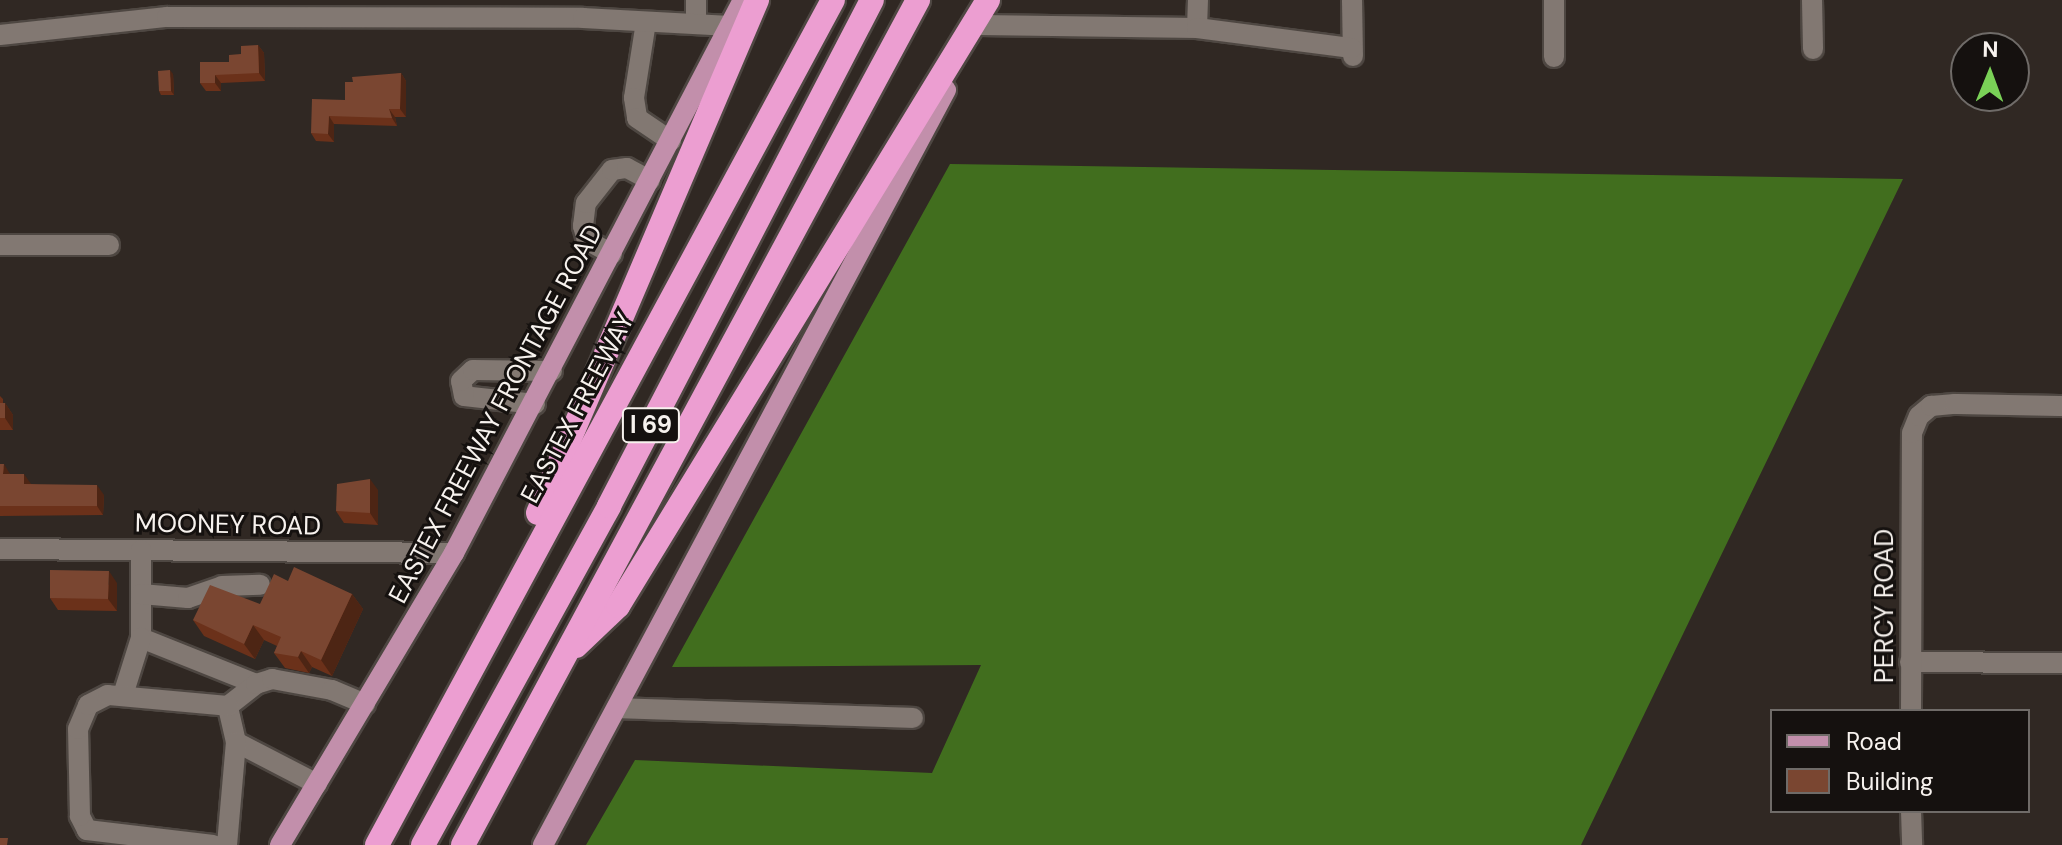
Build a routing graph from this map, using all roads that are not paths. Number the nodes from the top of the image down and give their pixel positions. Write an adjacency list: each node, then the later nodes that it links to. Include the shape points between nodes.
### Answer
1 (696, 0): 14 (street)
2 (743, 0): 16 (main road, EASTEX FREEWAY FRONTAGE ROAD)
3 (757, 0): 45 (highway, via 605,362)
4 (833, 0): 45 (highway, EASTEX FREEWAY / I 69, via 669,295)
5 (872, 0): 53 (highway, I 69, via 609,506)
6 (918, 0): 35 (highway, I 69, via 758,304)
7 (990, 0): 15 (main road); 35 (highway, via 618,606)
8 (1198, 0): 17 (street)
9 (1352, 0): 17 (street, via 1352,52)
10 (1554, 0): 20 (street)
11 (1812, 0): 19 (street)
12 (583, 9): 13 (street); 18 (street, via 167,17)
13 (646, 22): 14 (street); 21 (street, via 634,98 637,118)
14 (696, 24): 16 (street)
15 (980, 25): 17 (street); 42 (main road)
16 (730, 26): 21 (main road, EASTEX FREEWAY FRONTAGE ROAD)
17 (1197, 28)
18 (0, 35)
19 (1813, 49)
20 (1554, 57)
21 (671, 141): 22 (main road, EASTEX FREEWAY FRONTAGE ROAD)
22 (650, 180): 25 (main road, EASTEX FREEWAY FRONTAGE ROAD); 25 (street, via 627,168 612,170 586,203 587,240)
23 (0, 245): 24 (street)
24 (109, 245)
25 (612, 254): 26 (main road, EASTEX FREEWAY FRONTAGE ROAD)
26 (552, 371): 27 (main road, EASTEX FREEWAY FRONTAGE ROAD); 27 (street, via 473,370 461,381 464,396)
27 (535, 404): 32 (main road, EASTEX FREEWAY FRONTAGE ROAD)
28 (2062, 406): 36 (street, PERCY ROAD, via 1931,406 1912,433)
29 (0, 549): 30 (street, MOONEY ROAD)
30 (141, 550): 31 (street, MOONEY ROAD); 33 (street)
31 (240, 551): 32 (street, MOONEY ROAD); 33 (street, via 250,585 188,598)
32 (454, 553): 40 (main road, EASTEX FREEWAY FRONTAGE ROAD)
33 (141, 594): 34 (street)
34 (141, 638): 38 (street); 39 (street)
35 (559, 661): 54 (highway, I 69)
36 (1910, 662): 37 (street); 43 (street, PERCY ROAD)
37 (2062, 663)
38 (256, 684): 40 (street, via 272,679 332,690); 41 (street)
39 (123, 695): 41 (street); 49 (street, via 99,698 81,715 81,823 96,834)
40 (365, 704): 47 (main road, EASTEX FREEWAY FRONTAGE ROAD)
41 (228, 706): 46 (street)
42 (617, 708): 44 (street); 55 (main road)
43 (1911, 709)
44 (913, 718)
45 (438, 736): 52 (highway, EASTEX FREEWAY / I 69)
46 (236, 742): 47 (street); 50 (street)
47 (317, 784): 51 (main road, EASTEX FREEWAY FRONTAGE ROAD)
48 (1911, 813): 56 (street)
49 (213, 845)
50 (227, 845)
51 (280, 845)
52 (377, 845)
53 (423, 845)
54 (463, 845)
55 (543, 845)
56 (1912, 845)

